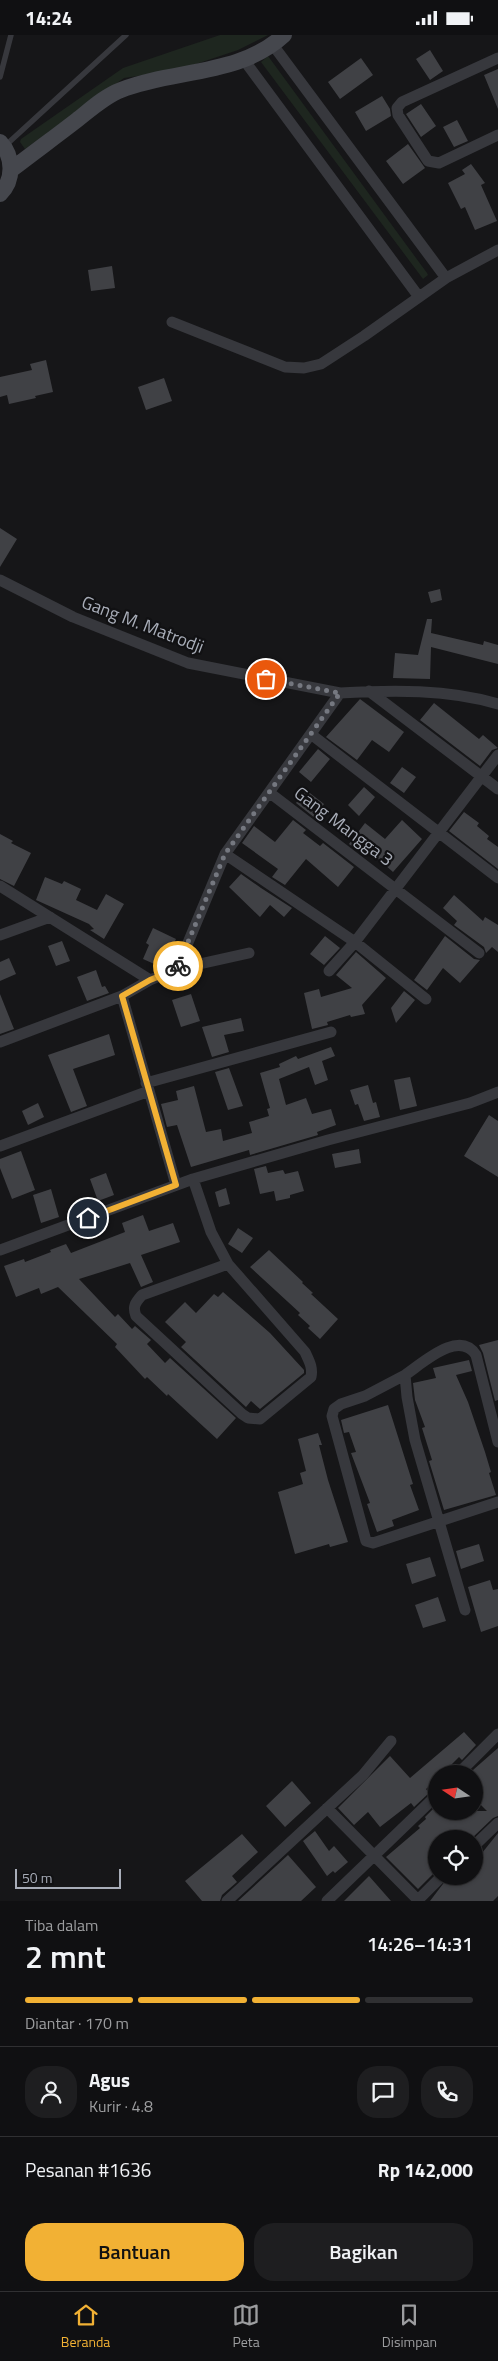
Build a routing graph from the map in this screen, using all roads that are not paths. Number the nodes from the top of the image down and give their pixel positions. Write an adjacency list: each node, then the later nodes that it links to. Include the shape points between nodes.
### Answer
1 (11, 35): 6 (lane)
2 (126, 35): 8 (lane)
3 (279, 40): 5 (street); 12 (street)
4 (498, 58): 7 (street, via 402,102 397,108 398,115 428,161 438,163)
5 (244, 60): 9 (street, via 118,91); 13 (street)
6 (0, 77)
7 (498, 135)
8 (2, 145): 9 (street, via 10,158)
9 (11, 170): 10 (street, via 8,183)
10 (0, 194)
11 (498, 250): 12 (street)
12 (446, 278): 13 (street)
13 (419, 297): 14 (street, via 321,364 304,368 285,367)
14 (172, 322)
15 (0, 580): 17 (street, Gang M. Matrodji, via 73,617 188,663)
16 (369, 691): 17 (street, Gang M. Matrodji); 18 (street, Gang M. Matrodji, via 424,692 478,698); 21 (street)
17 (340, 693): 19 (street)
18 (498, 704)
19 (312, 735): 23 (street); 24 (street)
20 (498, 755): 21 (street)
21 (482, 777): 22 (street); 24 (street)
22 (498, 789)
23 (270, 793): 25 (street); 28 (street, Gang Mangga 3)
24 (439, 833): 26 (street); 28 (street)
25 (225, 854): 31 (street); 34 (street)
26 (498, 878)
27 (0, 886): 29 (street)
28 (397, 888): 31 (street); 33 (street, Gang Mangga 3)
29 (50, 917): 30 (street); 36 (street)
30 (0, 935)
31 (354, 943): 35 (street); 38 (street)
32 (248, 953): 34 (street)
33 (479, 953)
34 (177, 969): 36 (street)
35 (329, 971)
36 (150, 980): 37 (street)
37 (122, 996): 40 (street); 41 (street)
38 (426, 999)
39 (330, 1032): 41 (street)
40 (0, 1041)
41 (148, 1087): 43 (street); 45 (street)
42 (498, 1092): 44 (street, via 470,1103)
43 (0, 1146)
44 (193, 1179): 45 (street); 47 (street, via 211,1232)
45 (176, 1185): 46 (street)
46 (0, 1250)
47 (228, 1264): 47 (street, via 142,1295 134,1303 134,1311 242,1414 248,1419 260,1419 310,1377 311,1363)
48 (405, 1375): 49 (street, via 443,1349 466,1345 472,1349); 51 (street, via 415,1440); 51 (street, via 365,1397 342,1404 334,1409 332,1416 366,1541 373,1543)
49 (498, 1442)
50 (498, 1502): 51 (street)
51 (439, 1522): 52 (street)
52 (465, 1610)
53 (498, 1734): 55 (street)
54 (391, 1741): 57 (street, via 363,1775)
55 (467, 1765)
56 (428, 1804): 60 (street)
57 (327, 1808): 60 (street); 62 (street)
58 (498, 1823): 59 (street)
59 (483, 1837)
60 (375, 1857): 63 (street); 64 (street)
61 (433, 1885): 64 (street)
62 (227, 1901)
63 (327, 1901)
64 (418, 1901)

